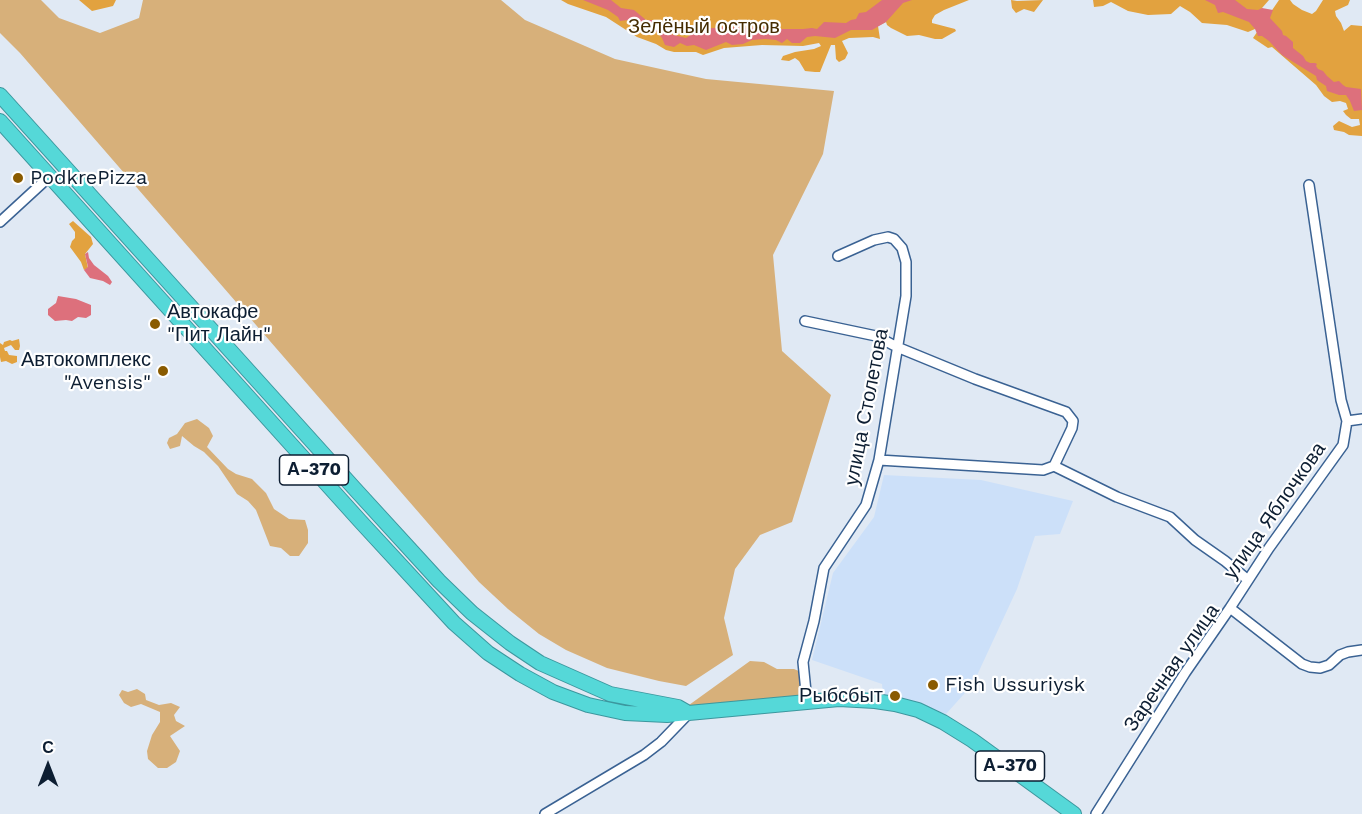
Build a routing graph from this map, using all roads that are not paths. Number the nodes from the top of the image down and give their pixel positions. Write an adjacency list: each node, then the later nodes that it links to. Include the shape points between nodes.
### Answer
1 (0, 95): 14 (highway, А-370)
2 (0, 121): 3 (highway, А-370)
3 (50, 176): 5 (street); 15 (highway, А-370)
4 (1309, 185): 10 (street, улица Яблочкова)
5 (0, 222)
6 (838, 256): 8 (street, улица Столетова, via 888,237 902,248 907,278)
7 (805, 321): 8 (street, via 876,336)
8 (897, 347): 11 (street, улица Столетова); 12 (street, via 1066,412 1072,428)
9 (1362, 419): 10 (street)
10 (1347, 421): 13 (street, улица Яблочкова, via 1343,446)
11 (879, 460): 12 (street, via 1024,470); 18 (street, улица Столетова, via 866,505 824,568 803,662)
12 (1054, 466): 13 (street, via 1117,497 1170,517)
13 (1248, 580): 16 (street, улица Яблочкова)
14 (451, 592): 15 (highway, via 450,604); 19 (highway, А-370, via 510,644 540,663 610,694 678,707)
15 (438, 606): 19 (highway, А-370, via 488,653 553,692 625,713)
16 (1230, 608): 17 (street, Заречная улица, via 1310,667 1320,668 1340,655); 22 (street, Заречная улица)
17 (1362, 650)
18 (807, 702): 19 (highway, А-370); 21 (highway, А-370, via 875,701 918,711 972,740)
19 (689, 713): 20 (street, via 644,754)
20 (545, 814)
21 (1074, 814)
22 (1096, 814)

